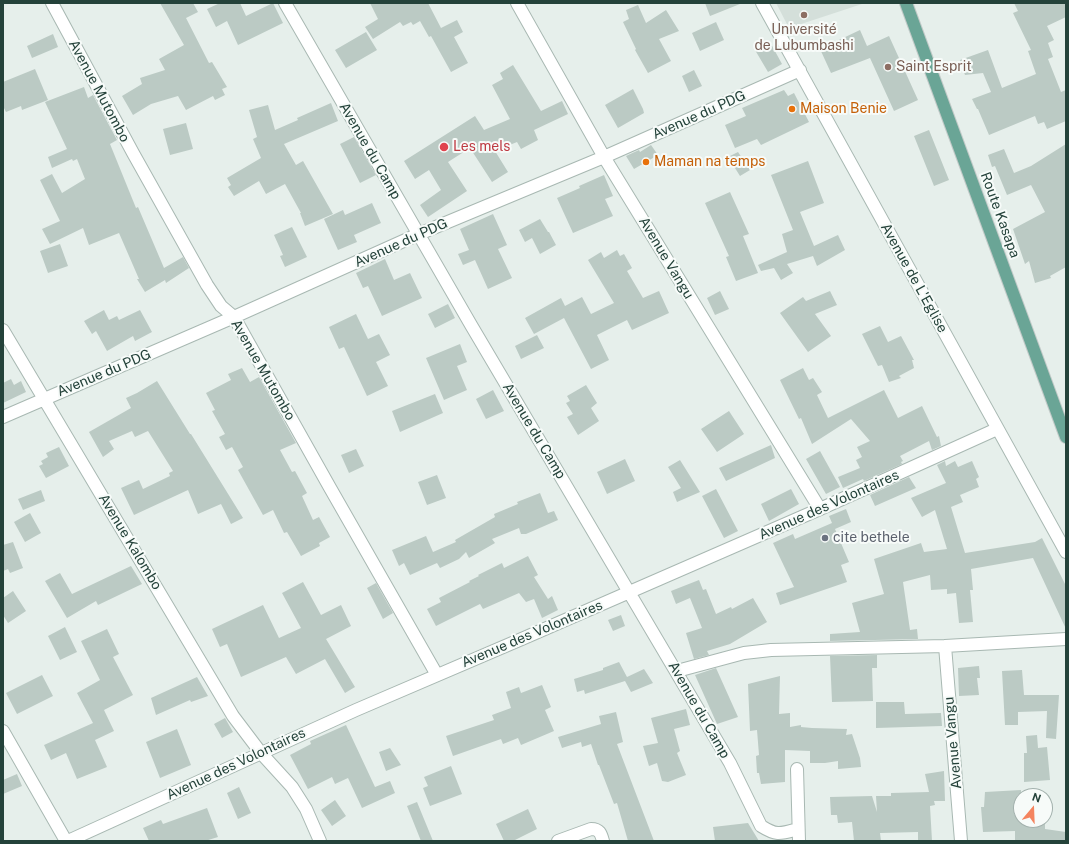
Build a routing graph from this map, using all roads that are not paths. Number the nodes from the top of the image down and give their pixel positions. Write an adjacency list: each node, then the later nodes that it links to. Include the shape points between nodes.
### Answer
1 (52, 3): 9 (street, Avenue Mutombo, via 207,285 221,306)
2 (285, 3): 8 (street, Avenue du Camp)
3 (517, 3): 7 (street, Avenue Vangu)
4 (762, 3): 6 (street, Avenue de L'Eglise)
5 (906, 3): 14 (main road, Route Kasapa)
6 (800, 70): 7 (street, Avenue du PDG); 13 (street, Avenue de L'Eglise)
7 (604, 157): 8 (street, Avenue du PDG); 15 (street, Avenue Vangu)
8 (419, 234): 9 (street, Avenue du PDG); 17 (street, Avenue du Camp)
9 (234, 317): 11 (street, Avenue du PDG); 21 (street, Avenue Mutombo)
10 (3, 330): 11 (street, Avenue Kalombo)
11 (44, 398): 12 (street, Avenue du PDG); 23 (street, Avenue Kalombo, via 233,716)
12 (3, 417)
13 (997, 429): 15 (street, Avenue des Volontaires); 16 (street, Avenue de L'Eglise)
14 (1066, 437)
15 (820, 510): 17 (street, Avenue des Volontaires)
16 (1066, 552)
17 (629, 593): 20 (street, Avenue du Camp); 21 (street, Avenue des Volontaires)
18 (1066, 639): 19 (street)
19 (945, 646): 20 (street, via 771,650 744,653); 30 (street, Avenue Vangu)
20 (677, 672): 25 (street, Avenue du Camp, via 730,763 760,826 770,832)
21 (437, 675): 23 (street, Avenue des Volontaires)
22 (3, 731): 26 (street)
23 (260, 753): 26 (street, Avenue des Volontaires); 27 (street, Avenue Kalombo, via 292,787 306,809)
24 (797, 769): 25 (street, Avenue du Camp)
25 (798, 835)
26 (67, 841)
27 (320, 841)
28 (558, 841): 29 (street, via 592,829 600,832)
29 (602, 841)
30 (961, 841)

